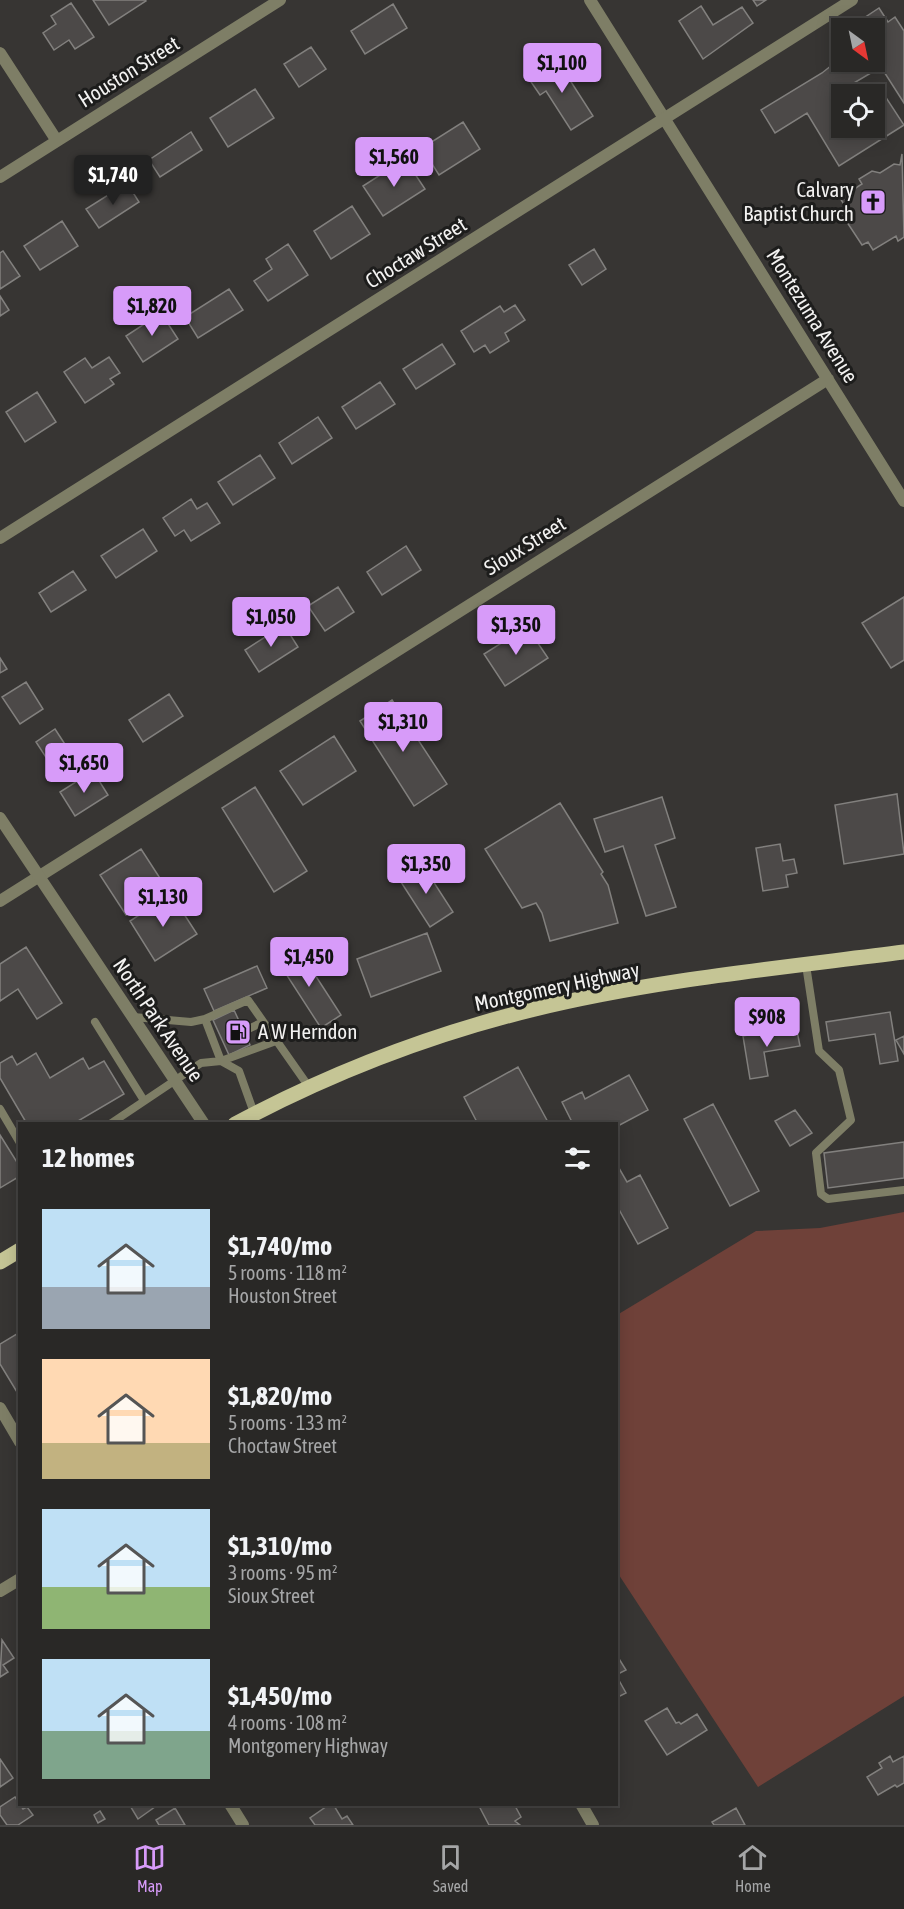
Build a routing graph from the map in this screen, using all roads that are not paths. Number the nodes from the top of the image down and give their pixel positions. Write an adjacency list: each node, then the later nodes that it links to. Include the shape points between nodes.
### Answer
1 (280, 0): 6 (street, Houston Street)
2 (590, 0): 5 (street, Montezuma Avenue)
3 (852, 0): 5 (street, Choctaw Street)
4 (0, 53): 6 (street)
5 (665, 119): 8 (street, Montezuma Avenue); 10 (street, Choctaw Street)
6 (57, 141): 7 (street, Houston Street)
7 (0, 177)
8 (828, 379): 9 (street, Montezuma Avenue); 12 (street, Sioux Street)
9 (904, 501)
10 (0, 538)
11 (0, 818): 12 (street, North Park Avenue)
12 (38, 875): 13 (street, Sioux Street); 16 (street, North Park Avenue)
13 (0, 901)
14 (904, 952): 15 (main road, Montgomery Highway)
15 (806, 965): 24 (main road, Montgomery Highway, via 631,990 531,1010 412,1046); 32 (lane, via 819,1051 839,1070 851,1120 816,1153 821,1194 828,1199)
16 (133, 1017): 17 (lane, via 191,1022); 23 (street, North Park Avenue)
17 (205, 1019): 19 (lane, via 248,1000); 22 (lane, via 219,1042)
18 (95, 1022): 25 (lane)
19 (263, 1022): 20 (lane); 21 (lane)
20 (244, 1031)
21 (276, 1041): 22 (lane); 24 (lane)
22 (221, 1061): 23 (lane, via 201,1062); 27 (lane, via 239,1071)
23 (175, 1079): 25 (lane); 29 (street, North Park Avenue)
24 (309, 1088): 27 (main road, Montgomery Highway)
25 (143, 1099): 28 (lane)
26 (0, 1109): 31 (lane)
27 (254, 1113): 30 (main road, Montgomery Highway)
28 (114, 1122)
29 (203, 1122)
30 (238, 1122)
31 (18, 1140)
32 (904, 1190)
33 (18, 1251): 34 (main road)
34 (0, 1262)
35 (0, 1408): 36 (street)
36 (18, 1439)
37 (18, 1580): 38 (street)
38 (0, 1591)
39 (231, 1806): 41 (street)
40 (583, 1806): 42 (street)
41 (243, 1825)
42 (593, 1825)

